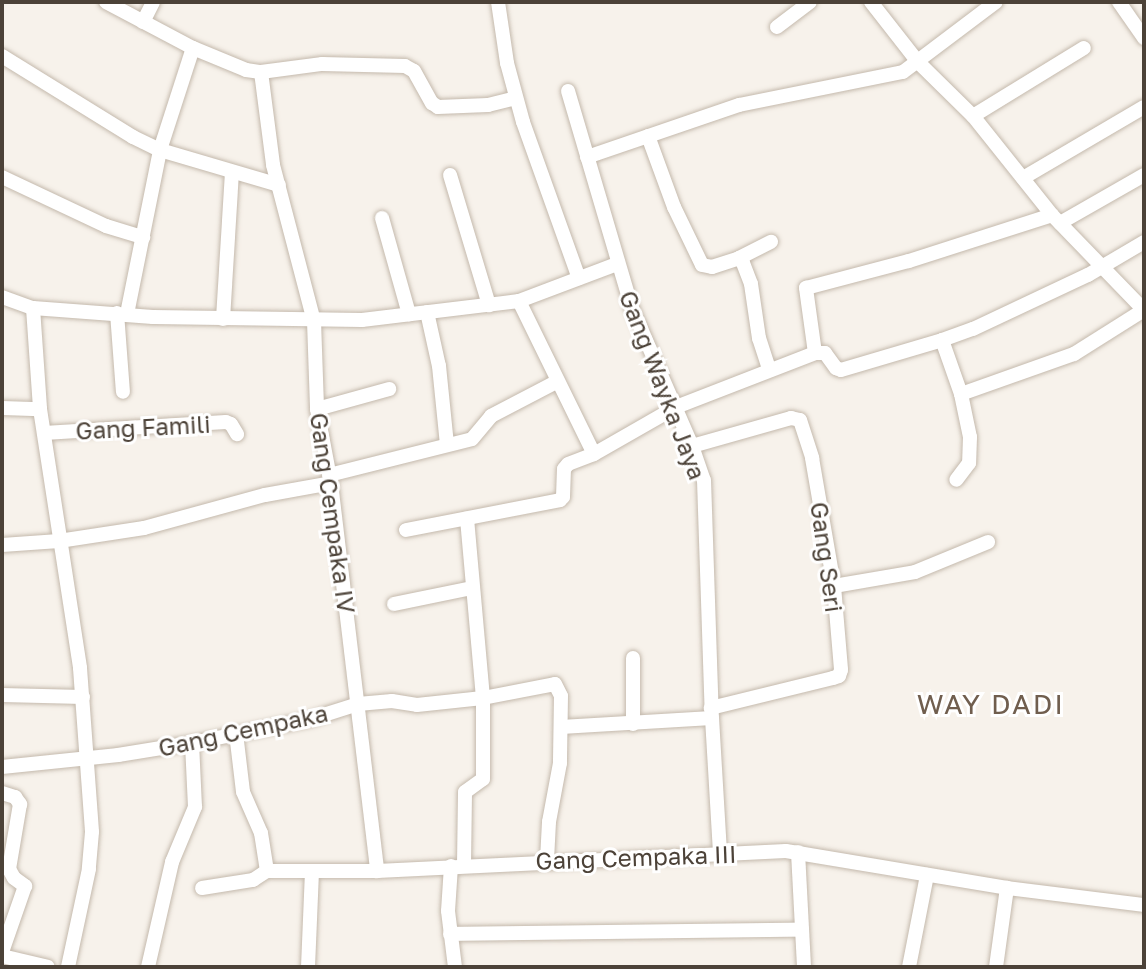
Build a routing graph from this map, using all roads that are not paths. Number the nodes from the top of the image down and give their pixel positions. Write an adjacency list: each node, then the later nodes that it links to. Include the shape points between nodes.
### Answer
1 (106, 2): 8 (street)
2 (153, 2): 8 (street)
3 (498, 2): 17 (street)
4 (810, 2): 9 (street)
5 (871, 2): 14 (street)
6 (996, 2): 14 (street)
7 (1119, 2): 10 (street)
8 (143, 22): 11 (street)
9 (777, 27)
10 (1144, 38)
11 (193, 48): 15 (street); 21 (street)
12 (1084, 48): 19 (street)
13 (2, 55): 21 (street)
14 (918, 62): 19 (street); 20 (street, via 891,76 739,105)
15 (261, 72): 17 (street, via 322,64 405,66 414,71 438,107 488,105); 28 (street, Gang Cempaka IV)
16 (568, 91): 22 (street, Gang Wayka Jaya)
17 (516, 98): 37 (street)
18 (1144, 107): 27 (street)
19 (973, 116): 27 (street)
20 (648, 136): 22 (street); 34 (street, via 702,265 712,267)
21 (160, 150): 23 (street); 31 (street)
22 (587, 157): 35 (street, Gang Wayka Jaya)
23 (232, 173): 28 (street); 46 (street)
24 (450, 175): 40 (street)
25 (1144, 175): 30 (street)
26 (2, 177): 31 (street, via 106,226)
27 (1023, 178): 30 (street)
28 (279, 185): 47 (street, Gang Cempaka IV)
29 (382, 218): 45 (street)
30 (1056, 219): 36 (street); 49 (street, via 806,288)
31 (144, 237): 44 (street)
32 (771, 242): 34 (street)
33 (1144, 242): 36 (street)
34 (739, 258): 50 (street, via 751,284)
35 (617, 264): 37 (street); 55 (street, Gang Wayka Jaya, via 648,349)
36 (1104, 267): 42 (street); 48 (street)
37 (579, 278): 39 (street)
38 (2, 297): 41 (street)
39 (519, 301): 40 (street); 51 (street)
40 (489, 306): 43 (street)
41 (33, 308): 44 (street); 57 (street)
42 (1144, 310): 54 (street, via 1074,354)
43 (427, 312): 45 (street); 61 (street, via 439,366)
44 (122, 314): 46 (street); 53 (street)
45 (409, 314): 47 (street)
46 (223, 319): 47 (street)
47 (314, 321): 58 (street, Gang Cempaka IV)
48 (942, 340): 49 (street, via 841,370 825,353); 54 (street)
49 (815, 353): 50 (street)
50 (769, 369): 55 (street)
51 (556, 382): 61 (street, via 491,416 472,439); 63 (street)
52 (389, 389): 58 (street)
53 (123, 392)
54 (961, 394): 65 (street, via 970,451 967,468)
55 (676, 407): 62 (street, Gang Wayka Jaya); 63 (street)
56 (2, 408): 57 (street)
57 (40, 409): 59 (street)
58 (317, 409): 64 (street, Gang Cempaka IV)
59 (44, 433): 60 (street, Gang Famili, via 226,422); 68 (street)
60 (237, 434)
61 (447, 445): 64 (street)
62 (692, 446): 71 (street, Gang Seri, via 791,418 800,420 812,458); 79 (street, Gang Wayka Jaya, via 701,467 705,498)
63 (594, 454): 66 (street, via 566,466 560,500)
64 (330, 479): 68 (street, via 144,528); 78 (street, Gang Cempaka IV)
65 (956, 480)
66 (467, 519): 67 (street); 72 (street)
67 (406, 530)
68 (59, 541): 70 (street); 76 (street)
69 (988, 542): 71 (street, via 915,572)
70 (2, 545)
71 (834, 586): 79 (street, Gang Seri, via 839,676)
72 (472, 588): 73 (street); 77 (street)
73 (394, 604)
74 (633, 658): 80 (street)
75 (2, 695): 76 (street)
76 (83, 697): 84 (street)
77 (483, 698): 78 (street, Gang Cempaka, via 417,705 392,701); 81 (street, Gang Cempaka, via 555,684 561,696); 90 (street, via 484,779 465,792)
78 (358, 704): 82 (street, Gang Cempaka, via 311,719); 93 (street, Gang Cempaka IV)
79 (711, 713): 80 (street); 88 (street, Gang Wayka Jaya)
80 (633, 724): 81 (street)
81 (561, 727): 89 (street)
82 (236, 733): 83 (street, Gang Cempaka); 91 (street, via 243,792 261,833)
83 (192, 743): 84 (street, Gang Cempaka); 103 (street, via 195,807 172,862)
84 (84, 759): 85 (street, Gang Cempaka); 102 (street, via 92,850)
85 (2, 767)
86 (2, 793): 100 (street, via 19,800 9,869 25,886)
87 (798, 852): 88 (street, Gang Cempaka III); 94 (street, Gang Cempaka III); 98 (street)
88 (720, 854): 89 (street, Gang Cempaka III)
89 (547, 860): 90 (street, Gang Cempaka III)
90 (457, 865): 93 (street, Gang Cempaka III); 99 (street)
91 (267, 871): 92 (street, Gang Cempaka III); 95 (street, via 253,880)
92 (312, 871): 93 (street, Gang Cempaka III); 104 (street)
93 (377, 871)
94 (927, 875): 96 (street, Gang Cempaka III); 107 (street)
95 (202, 888)
96 (1007, 888): 97 (street, Gang Cempaka III); 108 (street)
97 (1144, 905)
98 (802, 930): 99 (street); 106 (street)
99 (450, 934): 105 (street)
100 (2, 954): 101 (street)
101 (48, 967)
102 (68, 967)
103 (148, 967)
104 (308, 967)
105 (455, 967)
106 (804, 967)
107 (909, 967)
108 (996, 967)

